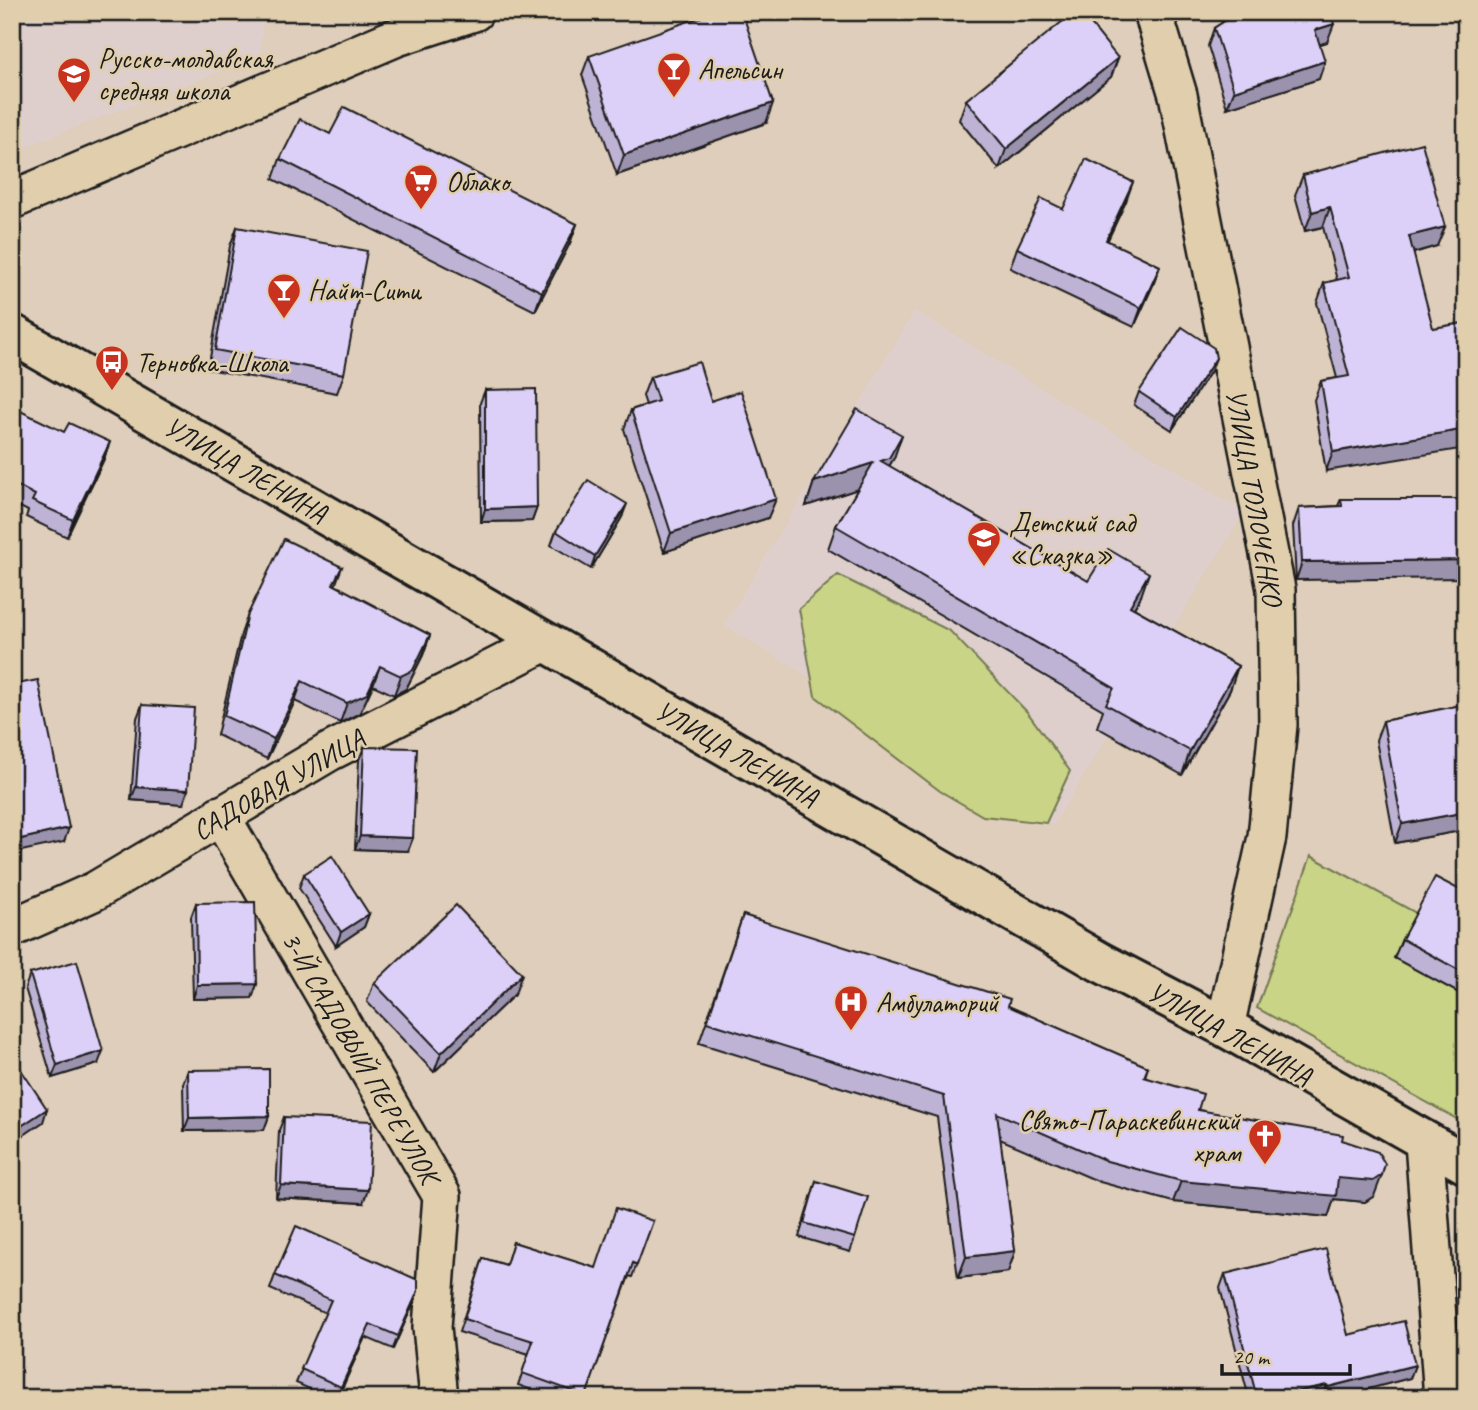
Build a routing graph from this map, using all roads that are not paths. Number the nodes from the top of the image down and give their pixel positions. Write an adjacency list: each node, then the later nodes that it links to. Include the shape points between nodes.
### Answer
1 (474, 12): 3 (street, via 397,37)
2 (1153, 12): 8 (street, УЛИЦА ТОЛОЧЕНКО, via 1178,95 1276,589 1278,725 1267,837)
3 (12, 200)
4 (12, 334): 5 (street, УЛИЦА ЛЕНИНА)
5 (545, 642): 6 (street, САДОВАЯ УЛИЦА, via 329,752); 8 (street, УЛИЦА ЛЕНИНА, via 1100,962)
6 (220, 815): 7 (street, САДОВАЯ УЛИЦА, via 95,891); 11 (street, 3-Й САДОВЫЙ ПЕРЕУЛОК, via 442,1196 432,1327)
7 (12, 928)
8 (1225, 1027): 9 (street, УЛИЦА ЛЕНИНА)
9 (1424, 1142): 10 (street, УЛИЦА ЛЕНИНА); 12 (street)
10 (1466, 1164)
11 (439, 1398)
12 (1443, 1398)

